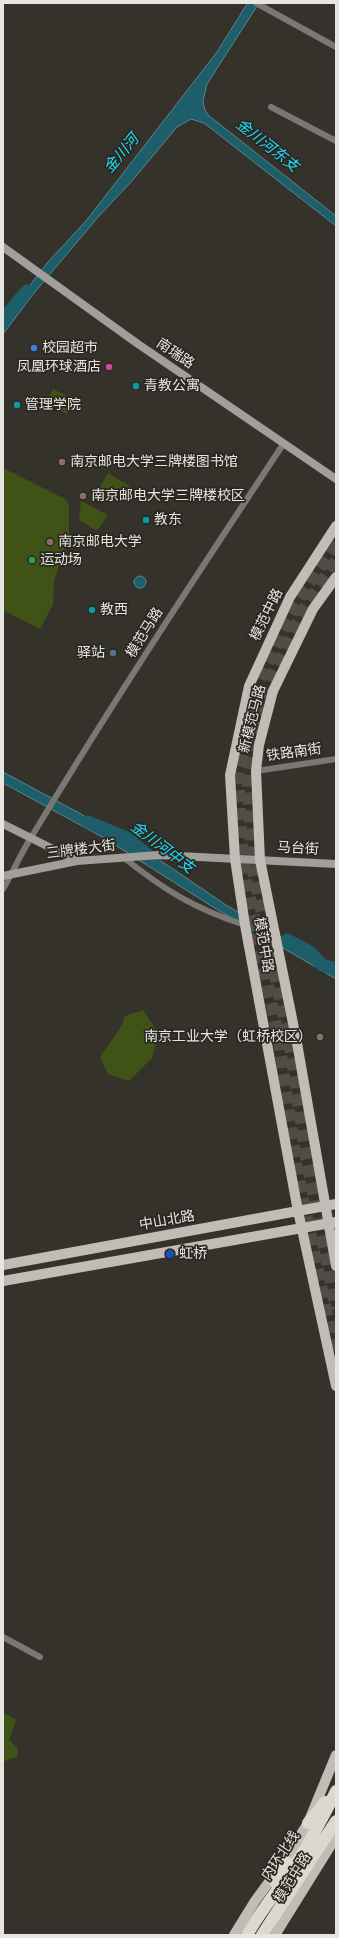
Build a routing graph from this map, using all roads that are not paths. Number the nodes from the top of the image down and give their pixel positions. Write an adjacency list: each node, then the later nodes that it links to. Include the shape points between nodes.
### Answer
1 (256, 3): 2 (street)
2 (336, 47)
3 (271, 106): 4 (street)
4 (336, 141)
5 (3, 247): 6 (street, 南瑞路, via 138,344)
6 (284, 443): 7 (street, 南瑞路); 13 (street, 模范马路, via 178,604)
7 (336, 479)
8 (336, 526): 15 (main road, 模范中路, via 290,597 249,686 230,775)
9 (336, 577): 11 (main road, 新模范马路, via 313,609 273,691 259,744)
10 (336, 759): 11 (street, 铁路南街)
11 (256, 771): 16 (main road, 新模范马路)
12 (3, 824): 13 (street)
13 (31, 837): 17 (street); 19 (street, 模范马路)
14 (123, 858): 15 (street, 三牌楼大街, via 159,855); 17 (street, 三牌楼大街); 22 (street, via 181,899 223,918)
15 (234, 859): 16 (street, 三牌楼大街); 22 (main road, 模范中路)
16 (260, 860): 18 (street, 马台街); 24 (main road, 模范中路, via 296,1035)
17 (77, 861): 19 (street, 三牌楼大街)
18 (336, 864)
19 (12, 874): 20 (street, 三牌楼大街); 21 (street, 模范马路)
20 (3, 876)
21 (3, 889)
22 (245, 924): 25 (main road, 模范中路)
23 (336, 1204): 24 (main road, 中山北路)
24 (324, 1206): 25 (main road, 中山北路); 26 (main road, 模范中路)
25 (298, 1211): 27 (main road, 模范中路); 28 (main road, 中山北路)
26 (332, 1222): 27 (main road); 29 (main road, 模范中路)
27 (302, 1228): 30 (main road); 31 (main road, 模范中路)
28 (3, 1264)
29 (336, 1266)
30 (3, 1281)
31 (336, 1386)
32 (3, 1638): 33 (street)
33 (40, 1657)
34 (336, 1755): 37 (main road, 模范中路)
35 (336, 1790): 37 (highway); 42 (highway, 内环北线, via 320,1823)
36 (336, 1821): 43 (highway, 内环北线)
37 (308, 1823): 40 (main road, 模范中路)
38 (336, 1828): 39 (highway)
39 (333, 1842): 41 (main road, 模范中路)
40 (285, 1860): 42 (highway); 44 (main road, 模范中路)
41 (307, 1883): 43 (highway); 47 (main road, 模范中路)
42 (272, 1896): 45 (highway, 内环北线)
43 (282, 1904): 46 (highway, 内环北线)
44 (234, 1935)
45 (247, 1935)
46 (262, 1935)
47 (275, 1935)

